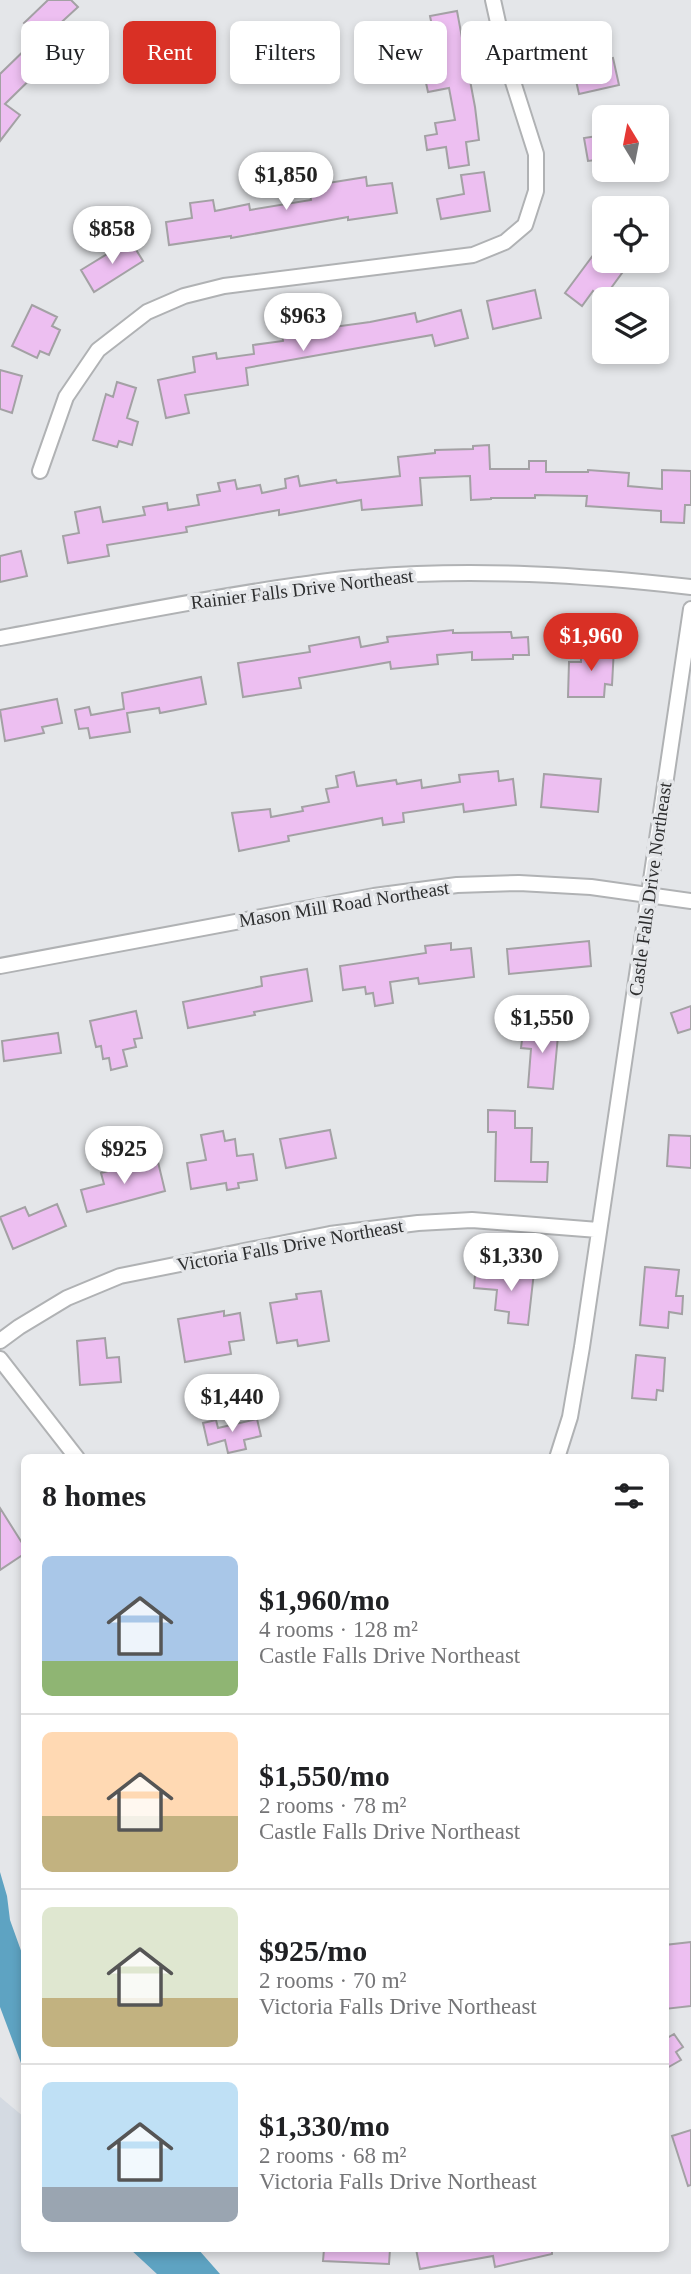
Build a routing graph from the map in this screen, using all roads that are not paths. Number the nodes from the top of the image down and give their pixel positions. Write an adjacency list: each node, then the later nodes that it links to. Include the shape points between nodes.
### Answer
1 (493, 0): 2 (street, via 536,154 536,191 525,225 505,242 473,255 224,286 147,312 98,350 66,397)
2 (40, 471)
3 (691, 587): 5 (street, Rainier Falls Drive Northeast, via 504,573 415,573 240,593)
4 (691, 609): 6 (street, Castle Falls Drive Northeast)
5 (0, 638)
6 (649, 895): 7 (street, Mason Mill Road Northeast); 8 (street, Mason Mill Road Northeast, via 519,883 457,885 374,896); 9 (street, Castle Falls Drive Northeast)
7 (691, 901)
8 (0, 966)
9 (598, 1230): 10 (street, Victoria Falls Drive Northeast, via 472,1220 330,1234 102,1282 67,1298); 13 (street, Castle Falls Drive Northeast, via 570,1417)
10 (0, 1341)
11 (0, 1359): 12 (street)
12 (74, 1454)
13 (558, 1454)

